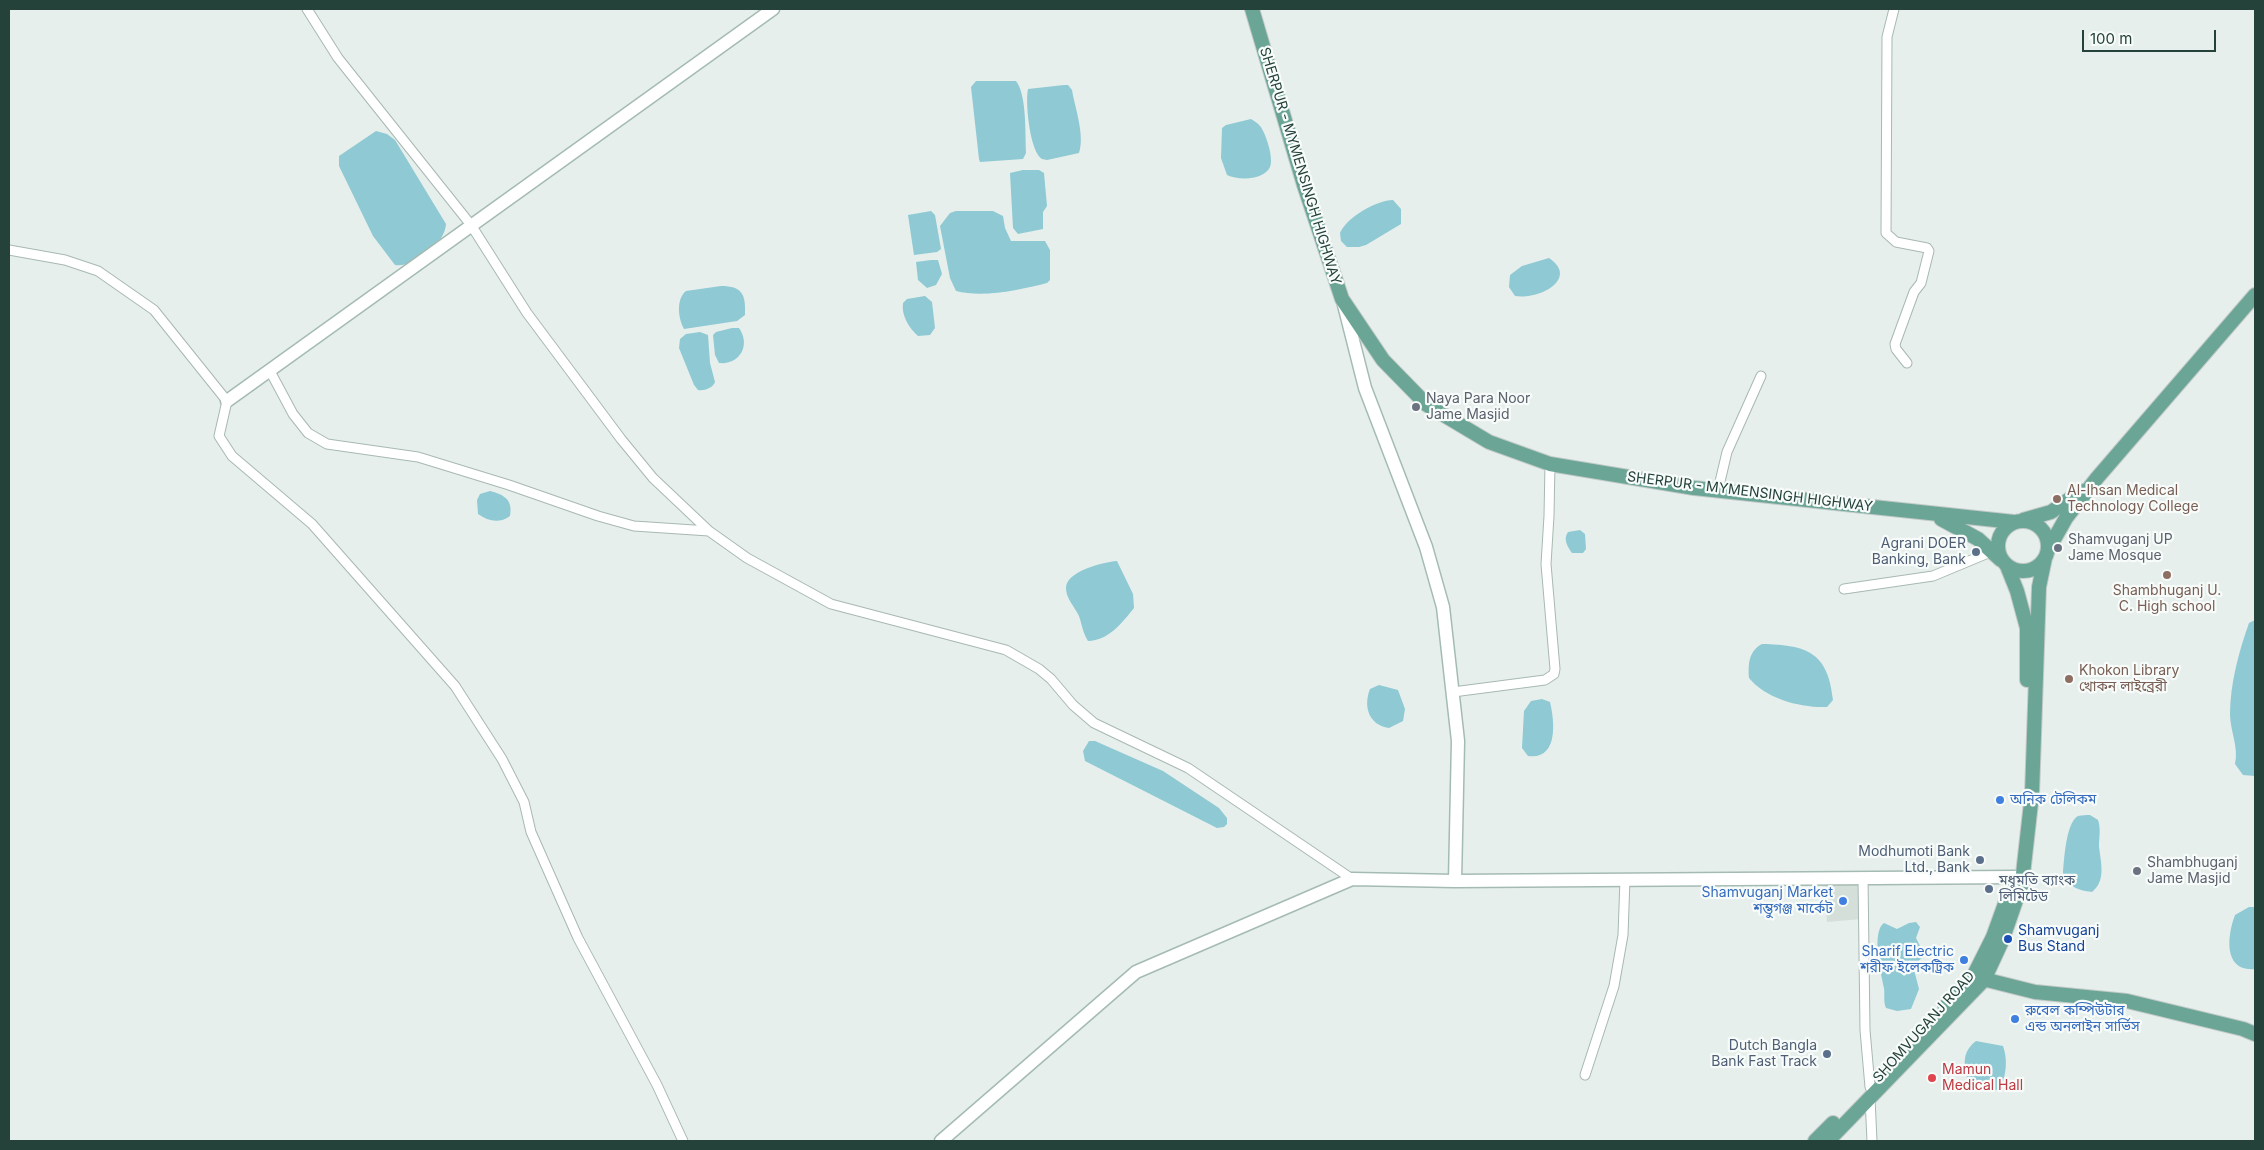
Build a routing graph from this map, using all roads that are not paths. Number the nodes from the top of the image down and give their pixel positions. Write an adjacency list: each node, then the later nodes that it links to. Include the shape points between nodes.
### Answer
1 (307, 9): 5 (street, via 338,58)
2 (773, 9): 5 (street)
3 (1252, 9): 8 (main road, SHERPUR - MYMENSINGH HIGHWAY, via 1304,185)
4 (1894, 9): 9 (street, via 1888,37 1886,233 1896,242 1930,251 1921,283 1914,292 1895,344)
5 (471, 225): 10 (street); 18 (street, via 527,313 620,440 653,478)
6 (9, 250): 12 (street, via 65,260 98,271 154,310)
7 (2255, 295): 14 (main road)
8 (1342, 299): 13 (main road, SHERPUR - MYMENSINGH HIGHWAY, via 1383,360 1427,405 1489,442); 22 (street, via 1365,388 1426,547 1443,607)
9 (1907, 362)
10 (270, 371): 12 (street); 18 (street, via 298,420 308,432 326,444 418,457 634,526)
11 (1761, 376): 15 (street, via 1727,452)
12 (227, 401): 32 (street, via 219,436 232,456 312,524 455,686 502,758 524,802 531,832 578,938 657,1085)
13 (1550, 464): 15 (main road, SHERPUR - MYMENSINGH HIGHWAY); 22 (street, via 1546,564 1554,674 1545,680)
14 (2097, 478): 17 (main road, SHERPUR - MYMENSINGH HIGHWAY, via 2050,512); 19 (main road, SHOMVUGANJ ROAD, via 2066,518)
15 (1718, 490): 16 (main road, SHERPUR - MYMENSINGH HIGHWAY)
16 (1928, 514): 17 (main road, SHERPUR - MYMENSINGH HIGHWAY); 20 (main road, SHERPUR - MYMENSINGH HIGHWAY, via 1955,525)
17 (2018, 521): 19 (main road, via 2029,521 2042,529 2046,536); 20 (main road, via 2002,531 1998,553)
18 (709, 531): 25 (street, via 747,558 831,604 1006,650 1028,661 1051,679 1094,723 1188,768)
19 (2046, 554): 20 (main road, via 2032,569 2015,570); 28 (main road, SHOMVUGANJ ROAD, via 2038,587 2032,794 2022,883 2002,941)
20 (2001, 559): 21 (street, via 1933,576); 24 (main road, SHOMVUGANJ ROAD, via 2017,591 2027,628 2026,793)
21 (1844, 590)
22 (1453, 692): 27 (street, via 1458,751)
23 (1863, 876): 24 (street); 26 (street); 31 (street, via 1865,1030)
24 (2015, 876): 28 (main road, SHOMVUGANJ ROAD)
25 (1352, 879): 27 (street); 33 (street, via 1136,972)
26 (1625, 879): 27 (street); 30 (street, via 1623,935 1614,986)
27 (1455, 881)
28 (1978, 979): 29 (main road, via 2035,992 2127,1001 2243,1028); 31 (main road, SHOMVUGANJ ROAD)
29 (2255, 1034)
30 (1585, 1075)
31 (1870, 1093): 34 (main road, SHOMVUGANJ ROAD); 35 (main road, SHOMVUGANJ ROAD); 36 (street)
32 (683, 1141)
33 (942, 1141)
34 (1815, 1141)
35 (1828, 1141)
36 (1872, 1141)

